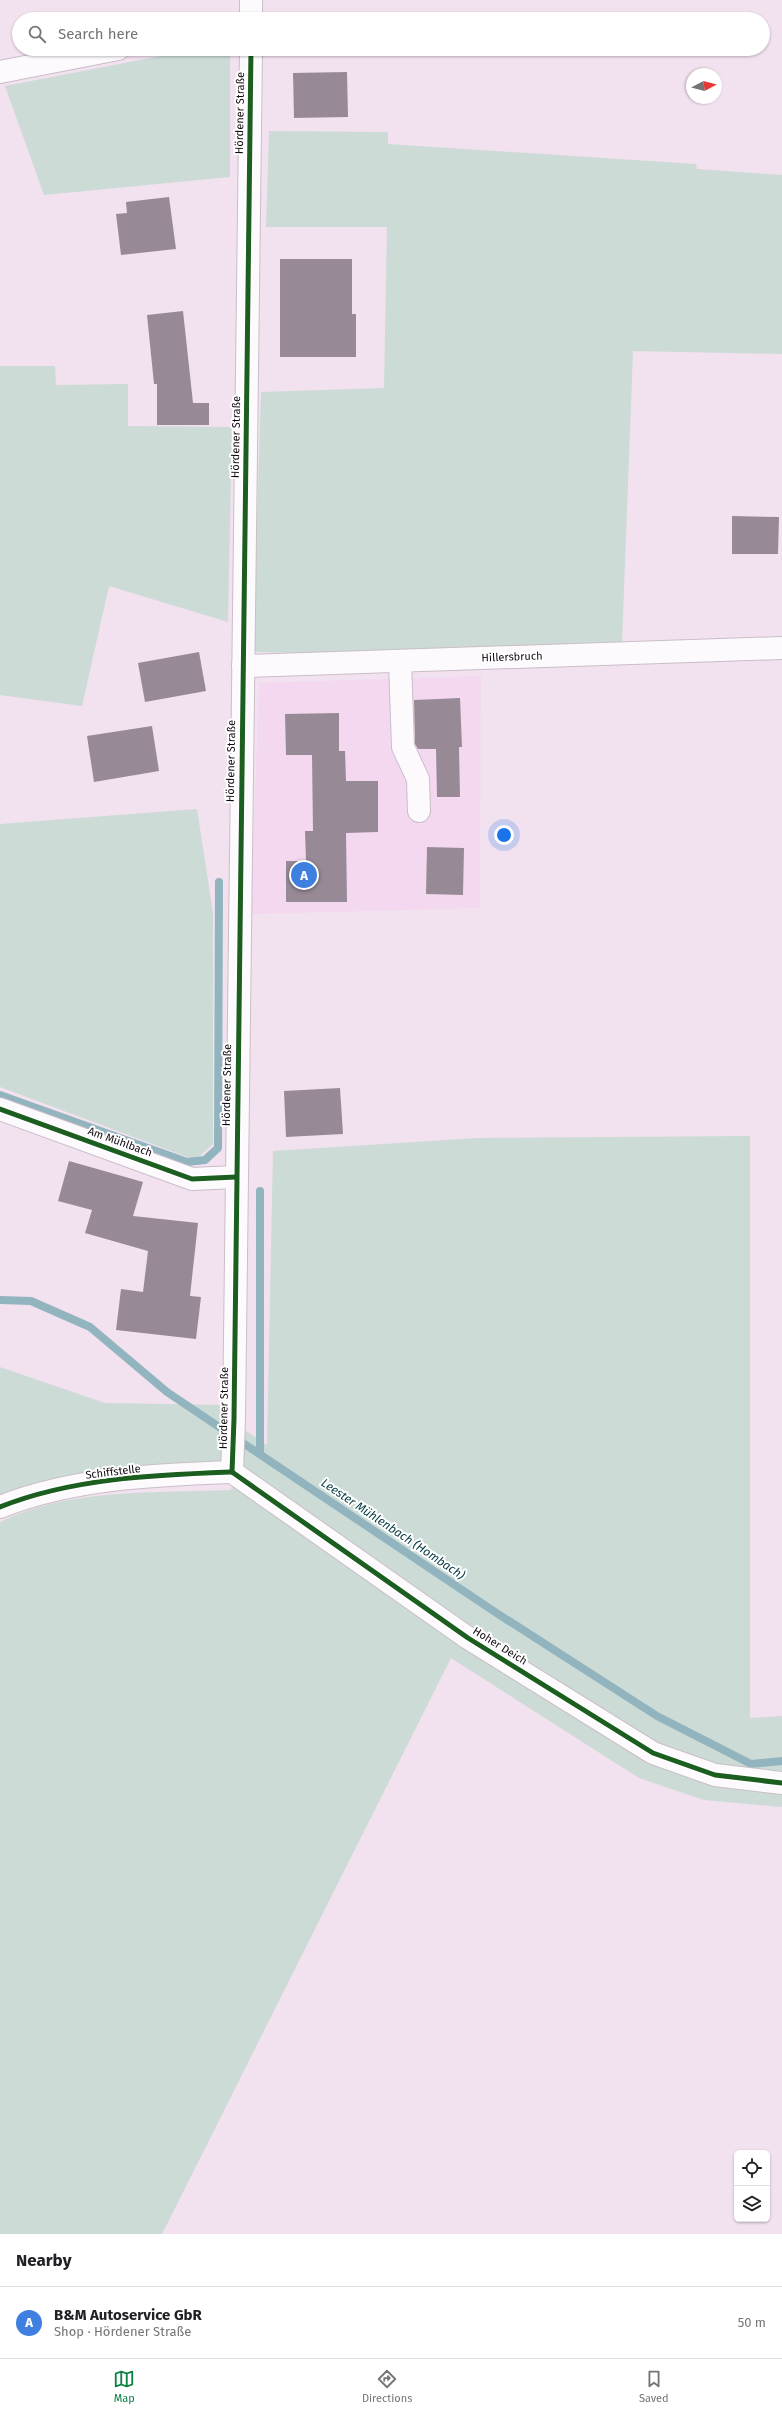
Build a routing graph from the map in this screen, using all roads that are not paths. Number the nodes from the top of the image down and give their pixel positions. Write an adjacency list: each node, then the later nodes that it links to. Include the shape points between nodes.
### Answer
1 (251, 0): 2 (street)
2 (251, 12)
3 (82, 56): 5 (street)
4 (250, 56): 8 (street, Hördener Straße)
5 (0, 72)
6 (782, 648): 7 (street, Hillersbruch)
7 (400, 660): 8 (street, Hillersbruch); 9 (street, via 403,747 418,779)
8 (243, 666): 11 (street, Hördener Straße)
9 (419, 811)
10 (0, 1110): 11 (street, Am Mühlbach, via 192,1178)
11 (236, 1178): 12 (street, Hördener Straße)
12 (232, 1472): 13 (street, Schiffstelle, via 99,1482 25,1497); 14 (street, Hoher Deich, via 468,1638 653,1753 715,1775)
13 (0, 1507)
14 (782, 1783)

